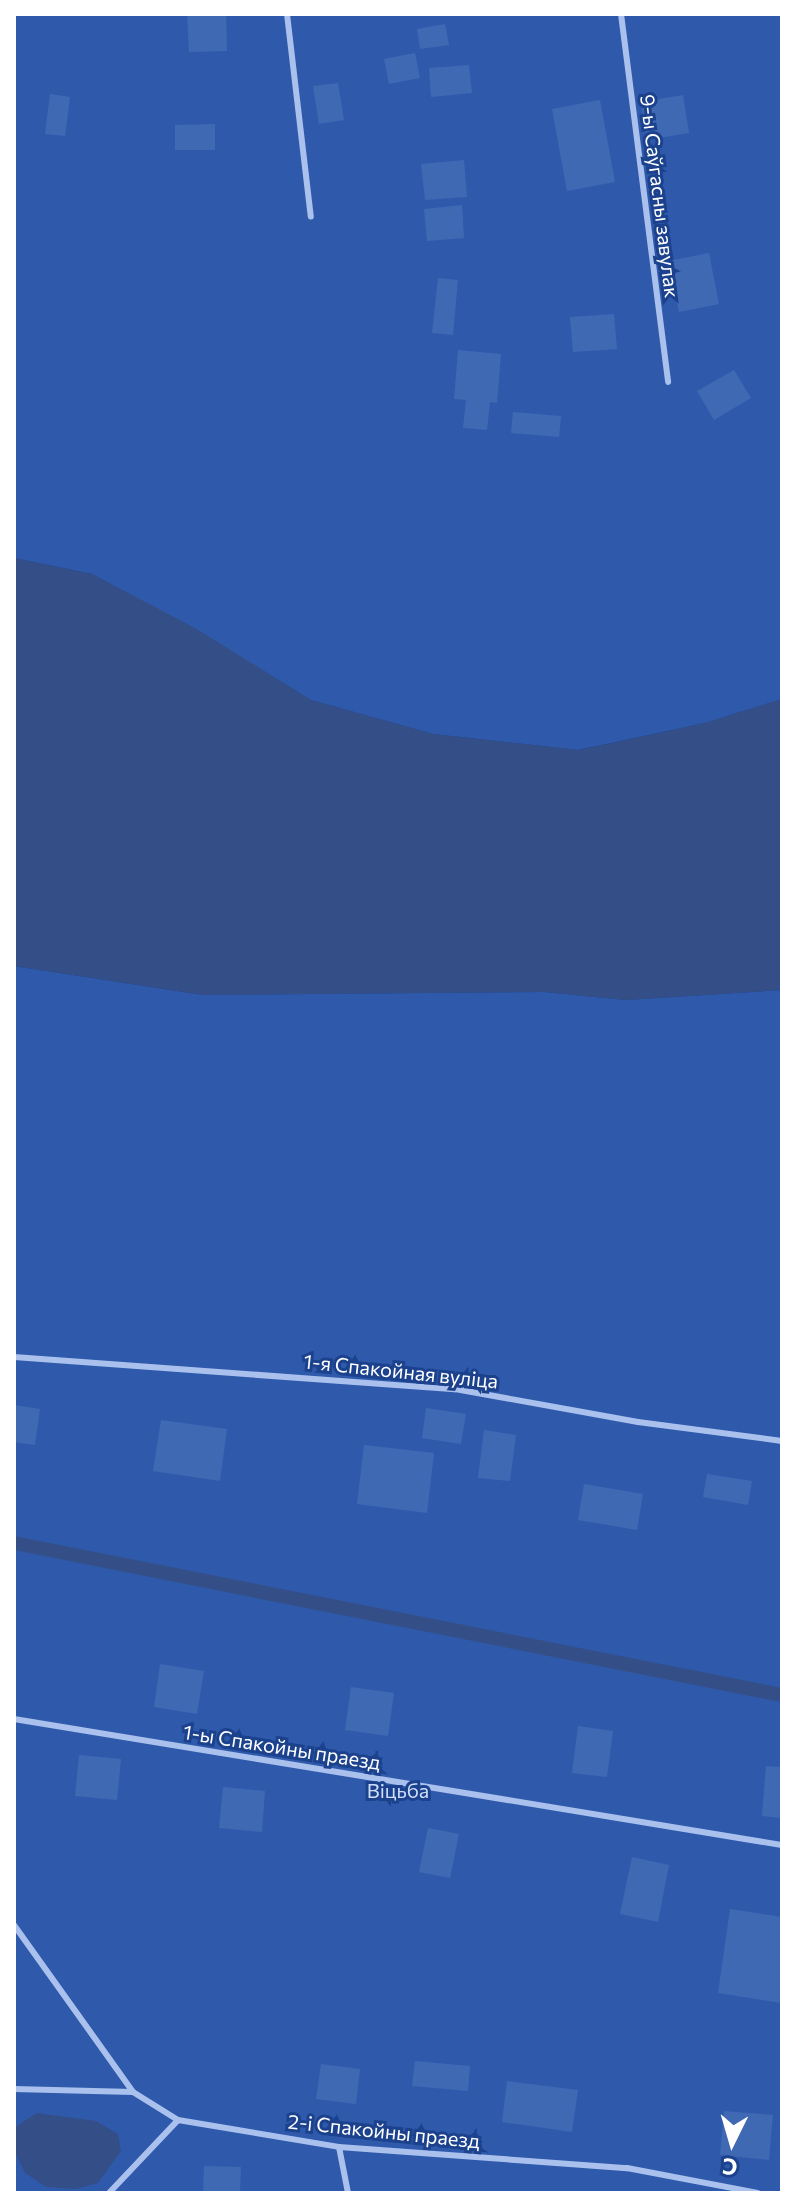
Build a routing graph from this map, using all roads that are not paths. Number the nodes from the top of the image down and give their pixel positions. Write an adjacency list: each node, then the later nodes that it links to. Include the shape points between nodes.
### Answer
1 (287, 14): 3 (lane)
2 (621, 14): 4 (lane, 9-ы Саўгасны завулак)
3 (311, 217)
4 (668, 382)
5 (14, 1357): 6 (lane, 1-я Спакойная вуліца, via 455,1389)
6 (782, 1441)
7 (14, 1719): 8 (lane, 1-ы Спакойны праезд)
8 (782, 1845)
9 (14, 1925): 11 (lane)
10 (14, 2089): 11 (lane)
11 (133, 2092): 12 (lane, 2-і Спакойны праезд)
12 (178, 2120): 13 (lane, 2-і Спакойны праезд); 14 (lane)
13 (339, 2147): 15 (lane); 16 (lane, 2-і Спакойны праезд, via 627,2168)
14 (109, 2193)
15 (348, 2193)
16 (758, 2193)

